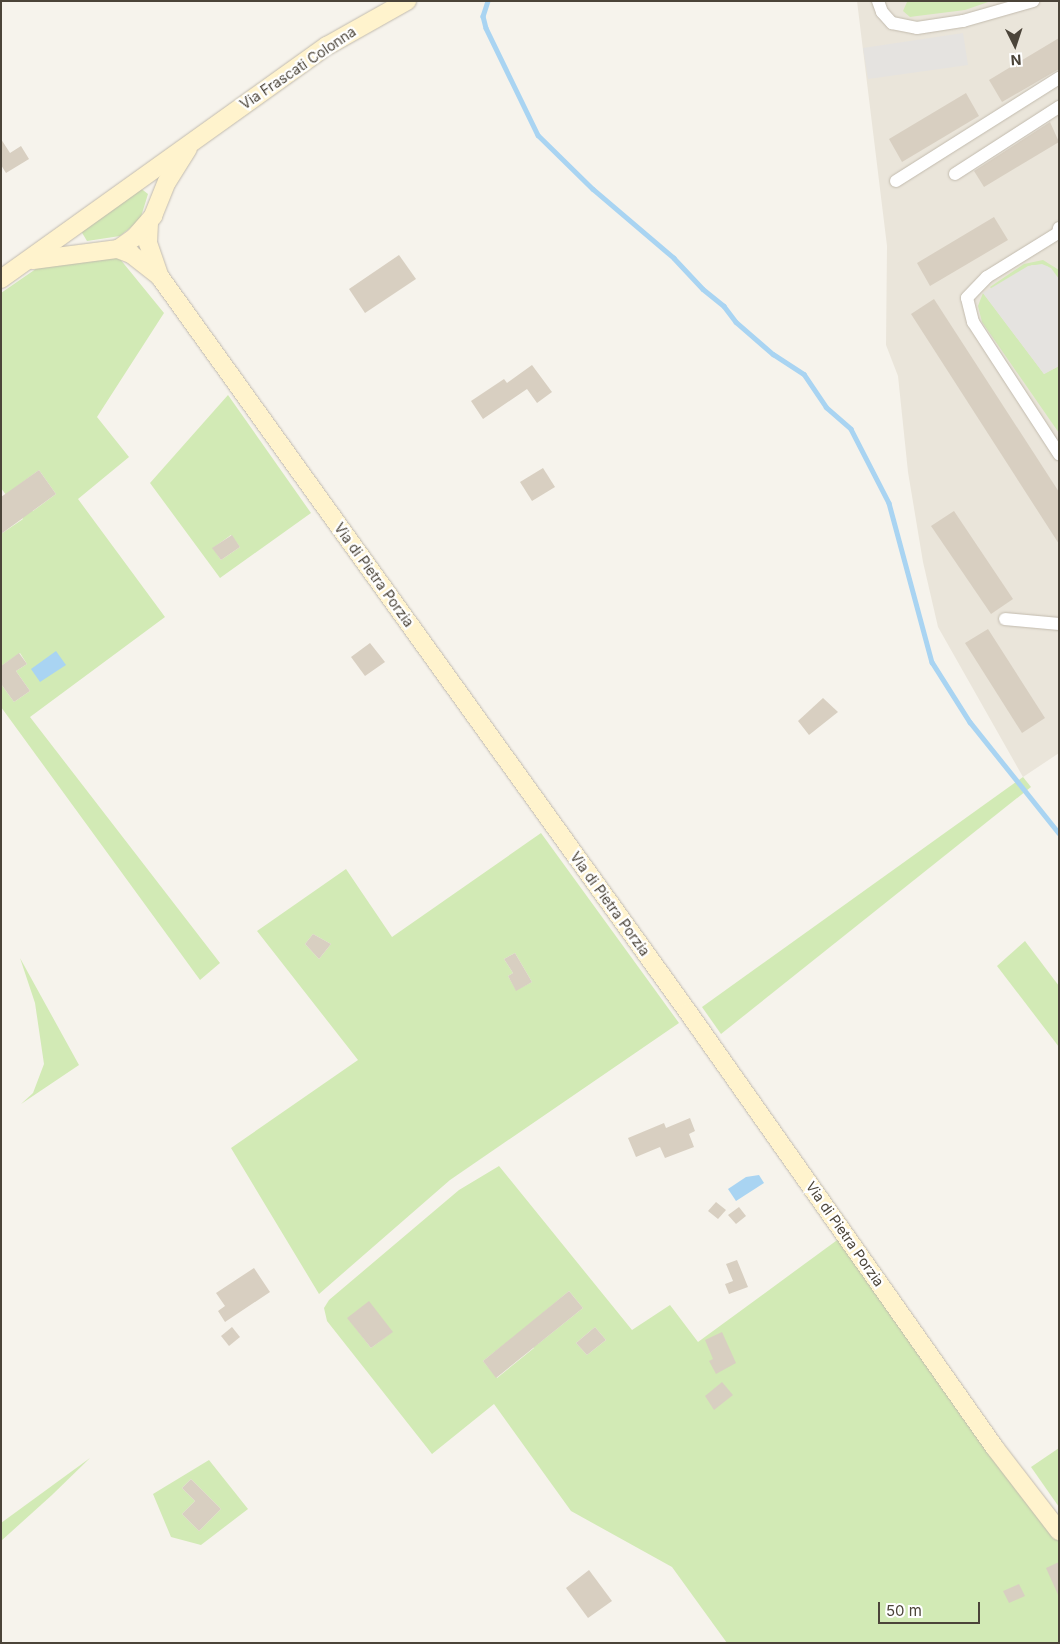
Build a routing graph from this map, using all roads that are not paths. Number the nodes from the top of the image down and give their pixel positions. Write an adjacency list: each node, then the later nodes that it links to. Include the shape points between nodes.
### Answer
1 (407, 1): 6 (street, Via Frascati Colonna, via 327,46)
2 (878, 1): 3 (street, via 882,12 892,23 918,28 955,22)
3 (1032, 1)
4 (1059, 78): 9 (street)
5 (1059, 107): 7 (street)
6 (193, 140): 8 (street, Via Frascati Colonna); 10 (street, Via Frascati Colonna)
7 (955, 174)
8 (138, 180): 10 (street, via 150,186); 12 (street, Via Frascati Colonna)
9 (896, 181)
10 (160, 198): 11 (street, Via Frascati Colonna)
11 (149, 223): 14 (street, Via Frascati Colonna); 17 (street, via 148,243)
12 (78, 226): 15 (street, via 72,240); 16 (street, Via Frascati Colonna)
13 (1058, 232): 19 (street, via 988,277 967,298 973,322)
14 (118, 249): 15 (street, Via Frascati Colonna); 17 (street, via 131,254)
15 (82, 254): 16 (street, Via Frascati Colonna, via 35,259)
16 (23, 264): 18 (street, Via Frascati Colonna)
17 (160, 277): 22 (street, Via di Pietra Porzia, via 688,1012 995,1448)
18 (1, 279)
19 (1059, 454)
20 (1005, 618): 21 (street)
21 (1059, 624)
22 (1059, 1532)

